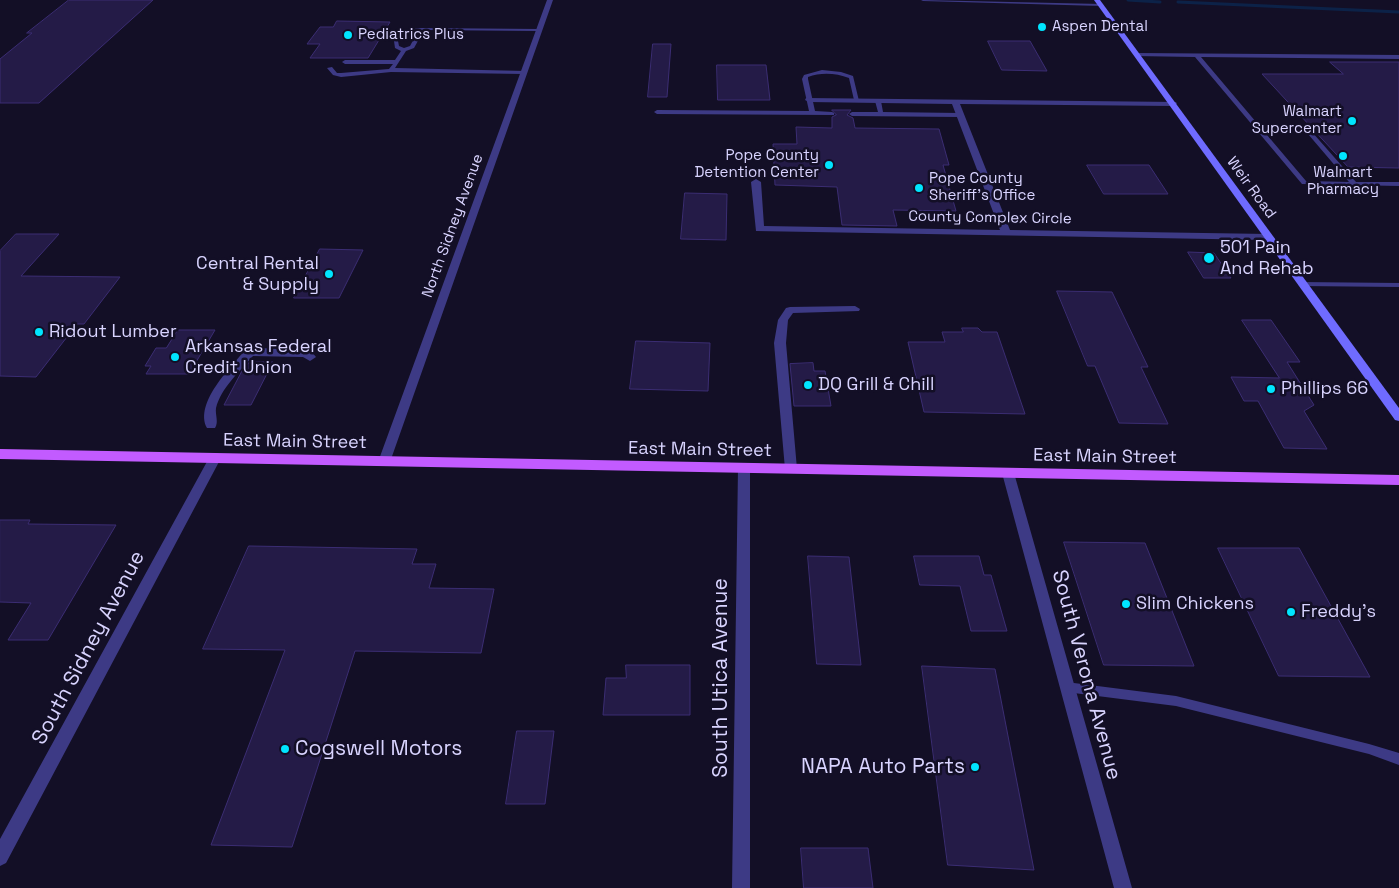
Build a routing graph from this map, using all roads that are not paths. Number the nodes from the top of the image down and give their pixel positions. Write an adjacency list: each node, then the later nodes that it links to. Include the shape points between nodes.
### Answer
1 (550, 0): 6 (street, North Sidney Avenue)
2 (923, 0): 3 (lane)
3 (977, 1): 4 (lane)
4 (1099, 2): 10 (main road, Weir Road)
5 (422, 29): 6 (lane); 7 (lane); 9 (lane, via 412,47)
6 (539, 30): 17 (street, North Sidney Avenue)
7 (400, 35)
8 (396, 42): 9 (lane, via 397,47)
9 (404, 50): 14 (lane)
10 (1137, 55): 11 (lane); 22 (main road, Weir Road)
11 (1197, 56): 12 (lane); 31 (lane, via 1304,183)
12 (1399, 57)
13 (345, 62): 14 (lane)
14 (396, 62): 16 (lane)
15 (330, 68): 16 (lane, via 334,74 341,75)
16 (391, 70): 17 (lane)
17 (524, 72): 43 (street, North Sidney Avenue)
18 (809, 100): 19 (street); 19 (lane, via 806,76 838,73 851,77); 24 (lane)
19 (857, 100): 20 (street)
20 (878, 101): 21 (street); 27 (lane)
21 (955, 102): 22 (street); 28 (street)
22 (1173, 104): 34 (main road, Weir Road)
23 (657, 112): 24 (lane)
24 (812, 113): 25 (lane)
25 (832, 114)
26 (852, 114): 27 (lane)
27 (881, 114): 28 (lane)
28 (960, 116): 33 (street)
29 (1278, 131): 31 (lane, via 1294,128 1310,133)
30 (756, 182): 33 (street, County Complex Circle, via 759,229)
31 (1355, 184): 32 (lane)
32 (1399, 184)
33 (1006, 233): 34 (street, County Complex Circle)
34 (1268, 237): 35 (main road, Weir Road)
35 (1302, 284): 36 (lane); 39 (main road, Weir Road)
36 (1399, 285)
37 (855, 309): 45 (street, via 790,310 783,320 780,342)
38 (310, 358): 40 (street, via 306,353 250,352 225,381 210,409)
39 (1399, 417)
40 (211, 426)
41 (0, 454): 42 (main road, East Main Street)
42 (215, 458): 43 (main road, East Main Street); 50 (street, South Sidney Avenue)
43 (384, 462): 44 (main road, East Main Street)
44 (744, 468): 45 (main road, East Main Street); 51 (street, South Utica Avenue)
45 (791, 469): 46 (main road, East Main Street)
46 (1008, 473): 47 (main road, East Main Street); 48 (street, South Verona Avenue)
47 (1399, 480)
48 (1066, 687): 49 (lane, via 1176,701 1369,749); 52 (street, South Verona Avenue)
49 (1399, 760)
50 (0, 857)
51 (741, 888)
52 (1123, 888)

